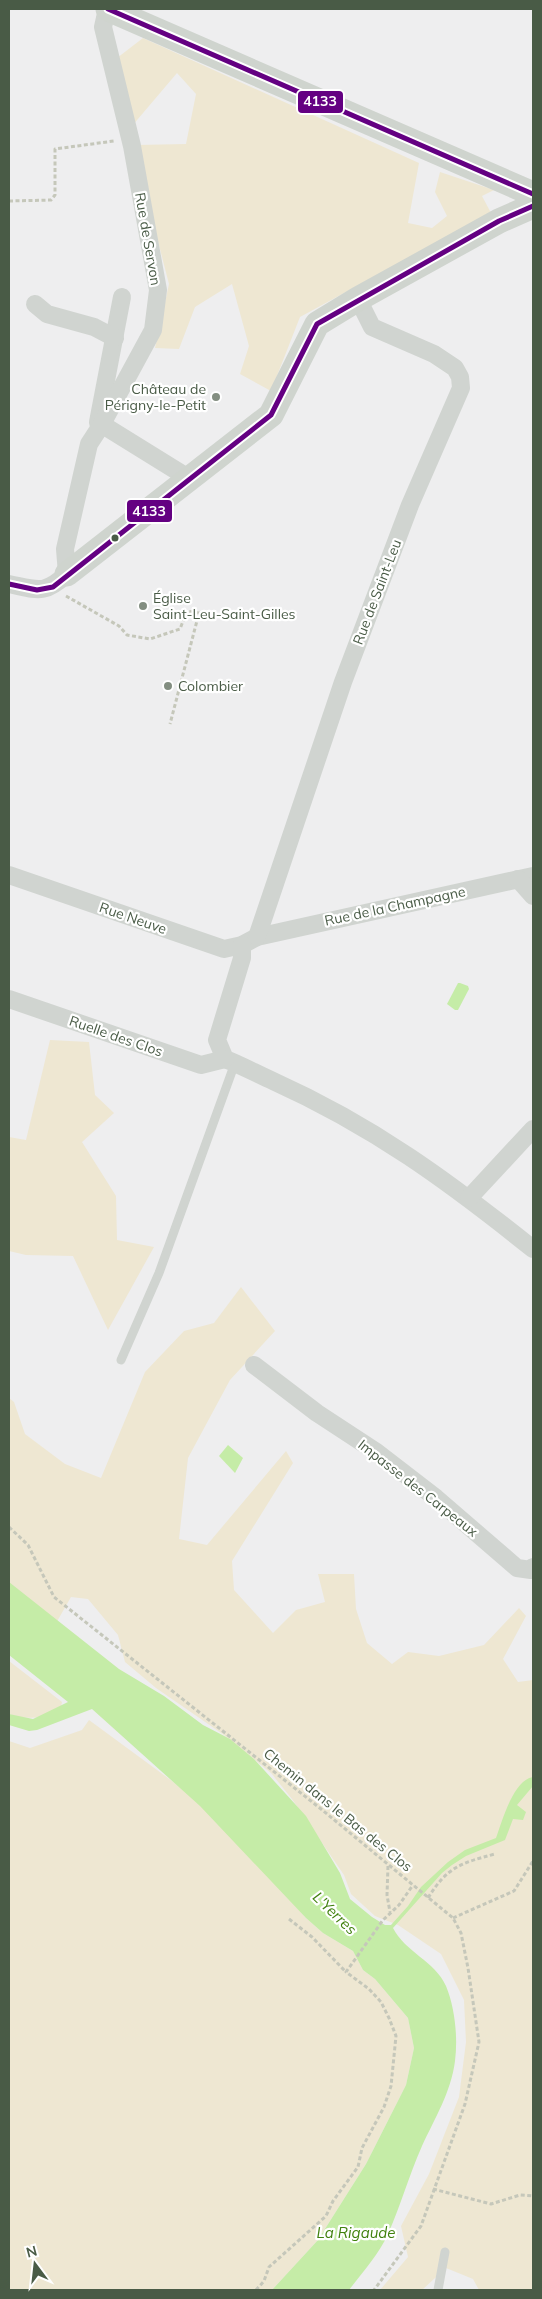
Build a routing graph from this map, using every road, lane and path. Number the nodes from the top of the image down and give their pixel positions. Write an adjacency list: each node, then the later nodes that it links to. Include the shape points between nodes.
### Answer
1 (107, 9): 2 (street, Rue de Servon, via 103,27); 3 (street)
2 (130, 139): 4 (path, via 55,149 55,195 52,200); 10 (street, Rue de Servon, via 158,290 153,330)
3 (533, 194)
4 (9, 200)
5 (533, 206): 7 (street)
6 (122, 297): 9 (street)
7 (358, 299): 11 (street, via 317,324 271,415); 18 (street, Rue de Saint-Leu, via 372,327 434,354 455,368 462,388 410,505)
8 (35, 304): 9 (street, via 47,314 94,327)
9 (115, 338): 10 (street, via 98,422)
10 (102, 424): 11 (street); 12 (street, Rue de Servon, via 89,444)
11 (190, 479): 12 (street)
12 (60, 580): 13 (street, via 37,590); 14 (path, via 75,603 119,626 127,635 150,639 180,629 187,611 199,613)
13 (9, 584)
14 (170, 724)
15 (9, 875): 18 (street, Rue Neuve, via 224,949)
16 (526, 878): 17 (street); 18 (street, Rue de la Champagne)
17 (533, 896)
18 (250, 941): 20 (street, Rue de Saint-Leu, via 217,1040)
19 (9, 999): 20 (street, Ruelle des Clos, via 202,1065)
20 (230, 1061): 22 (street, via 364,1126); 24 (lane, via 159,1273)
21 (533, 1129): 22 (street)
22 (469, 1198): 23 (street)
23 (533, 1249)
24 (121, 1360)
25 (254, 1364): 27 (street, Impasse des Carpeaux, via 436,1498 517,1568 531,1570)
26 (9, 1527): 30 (path, Chemin dans le Bas des Clos, via 28,1545 54,1597)
27 (533, 1567)
28 (495, 1854): 32 (path, via 463,1863 439,1879)
29 (533, 1861): 34 (path, via 514,1891)
30 (388, 1866): 31 (path, Chemin dans le Bas des Clos); 33 (path)
31 (415, 1887): 32 (path, Chemin dans le Bas des Clos); 33 (path)
32 (426, 1897): 34 (path, Chemin dans le Bas des Clos)
33 (390, 1913): 36 (path)
34 (453, 1918): 37 (path, Chemin dans le Bas des Clos, via 461,1933 478,2042 465,2104)
35 (289, 1919): 36 (path)
36 (346, 1972): 40 (path, via 375,1995 389,2018 396,2036 391,2086 384,2107 362,2148 358,2167 332,2201 326,2216 270,2267 264,2282)
37 (433, 2189): 38 (path, via 491,2204 520,2195); 41 (path, Chemin dans le Bas des Clos, via 421,2226)
38 (533, 2196)
39 (445, 2252): 42 (lane)
40 (256, 2290)
41 (374, 2290)
42 (438, 2290)

